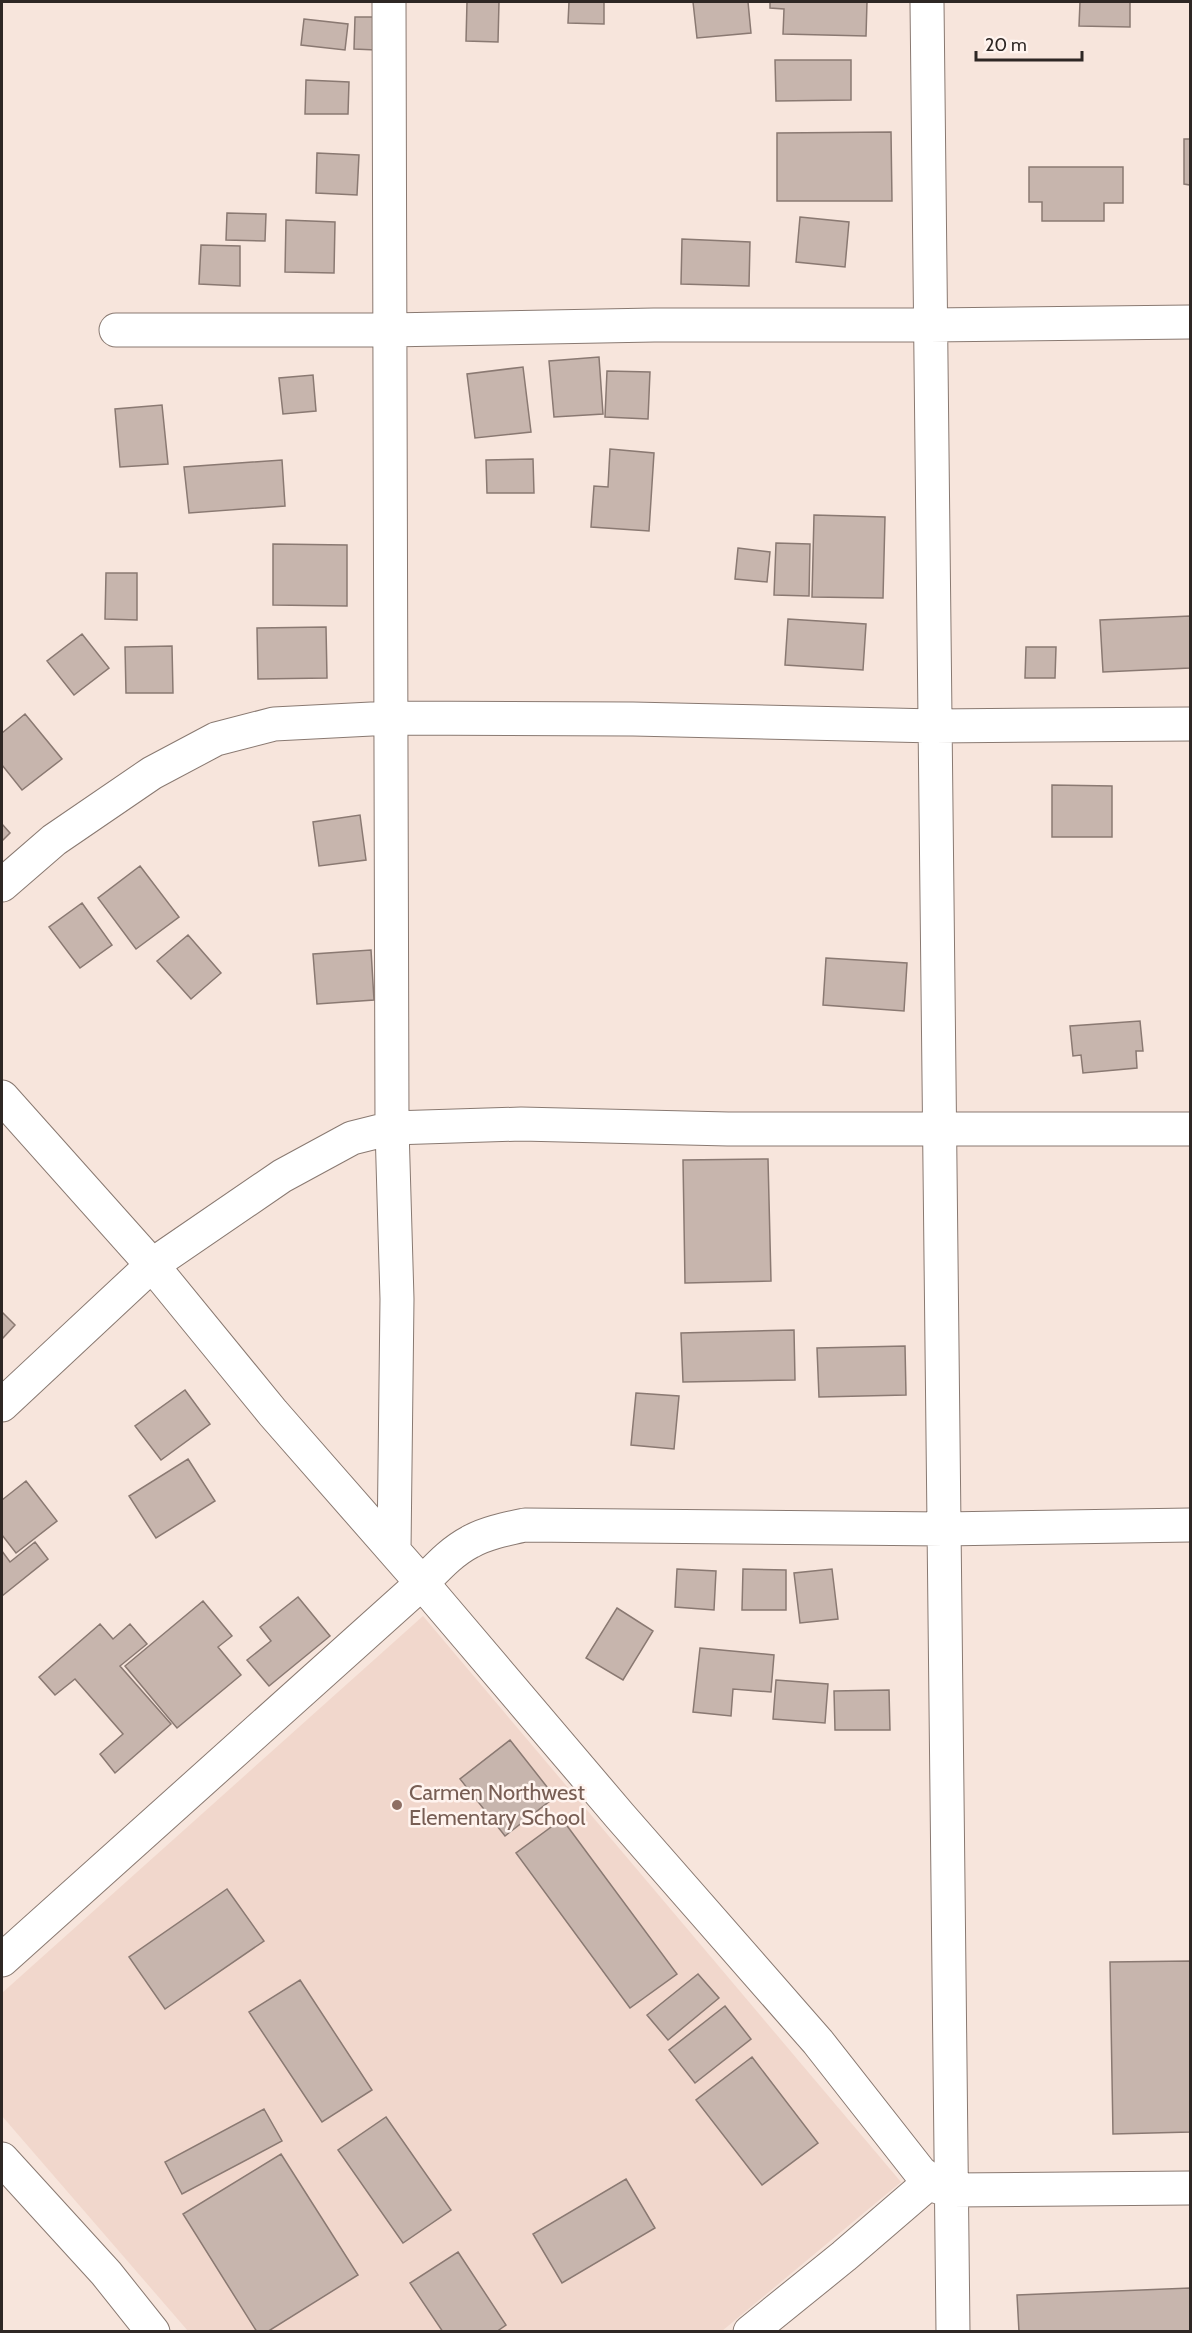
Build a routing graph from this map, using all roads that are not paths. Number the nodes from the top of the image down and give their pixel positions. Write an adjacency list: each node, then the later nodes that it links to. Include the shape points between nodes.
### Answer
1 (389, 2): 6 (street)
2 (927, 2): 4 (street)
3 (1191, 322): 4 (street)
4 (930, 326): 6 (street, via 654,325); 9 (street)
5 (116, 330): 6 (street)
6 (389, 330): 7 (street)
7 (391, 718): 9 (street); 10 (street, via 274,724 216,739 152,773 64,834); 12 (street)
8 (1191, 724): 9 (street)
9 (935, 726): 14 (street)
10 (2, 885)
11 (2, 1097): 15 (street)
12 (392, 1128): 14 (street, via 521,1124); 15 (street, via 352,1138 282,1176); 19 (street, via 398,1299)
13 (1191, 1129): 14 (street)
14 (939, 1131): 18 (street)
15 (152, 1265): 16 (street); 19 (street, via 273,1413)
16 (2, 1406)
17 (1191, 1525): 18 (street)
18 (944, 1529): 20 (street, via 525,1525 470,1542); 23 (street)
19 (394, 1550): 20 (street)
20 (422, 1582): 21 (street); 23 (street, via 818,2042 920,2172)
21 (2, 1960)
22 (2, 2160): 25 (street, via 106,2273)
23 (941, 2186): 24 (street); 26 (street); 27 (street)
24 (1191, 2188)
25 (153, 2331)
26 (750, 2331)
27 (953, 2331)

